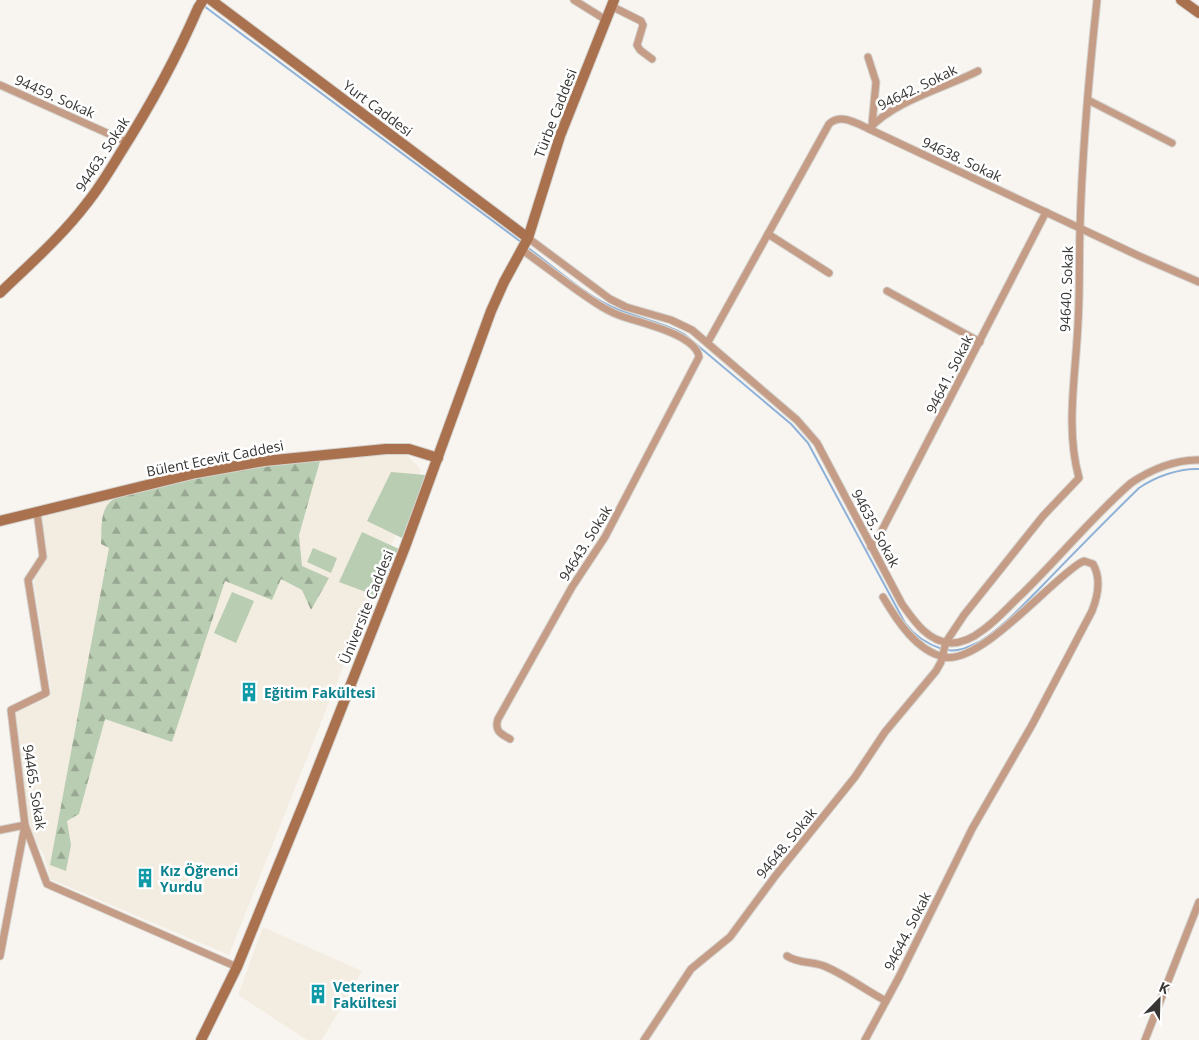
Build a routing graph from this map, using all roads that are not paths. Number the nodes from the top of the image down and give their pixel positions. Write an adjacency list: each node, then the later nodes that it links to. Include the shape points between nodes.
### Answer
1 (211, 0): 20 (street, Yurt Caddesi)
2 (574, 0): 8 (street)
3 (1097, 0): 13 (street, 94640. Sokak)
4 (1180, 0): 7 (street)
5 (613, 3): 8 (street, Türbe Caddesi); 10 (street, via 641,21 637,45)
6 (200, 4): 15 (street, 94463. Sokak, via 164,80)
7 (1199, 13)
8 (606, 20): 20 (street, Türbe Caddesi, via 563,128)
9 (868, 58): 14 (street, via 876,82)
10 (652, 59)
11 (978, 71): 14 (street, 94642. Sokak, via 896,109)
12 (0, 85): 15 (street, 94459. Sokak)
13 (1088, 100): 16 (street); 18 (street, 94640. Sokak)
14 (871, 127): 17 (street, 94638. Sokak); 19 (street, 94638. Sokak, via 843,118 829,124)
15 (127, 142): 25 (street, 94463. Sokak, via 82,209)
16 (1172, 143)
17 (1046, 212): 18 (street, 94638. Sokak); 27 (street, 94641. Sokak)
18 (1080, 228): 23 (street, 94638. Sokak); 30 (street, 94640. Sokak, via 1072,432)
19 (768, 234): 22 (street); 26 (street, 94638. Sokak)
20 (528, 238): 21 (street, Üniversite Caddesi); 26 (street, 94635. Sokak, via 610,299 671,320)
21 (521, 249): 28 (street, Üniversite Caddesi, via 491,311); 37 (street, 94643. Sokak, via 608,311 669,332 688,342 699,354 696,366 618,514 572,587 498,719 496,728)
22 (829, 273)
23 (1199, 282)
24 (887, 291): 27 (street)
25 (0, 293)
26 (708, 342): 33 (street, 94635. Sokak, via 811,435)
27 (980, 342): 33 (street, 94641. Sokak)
28 (438, 458): 31 (street, Bülent Ecevit Caddesi, via 409,449 392,448 264,461 196,473); 43 (street, Üniversite Caddesi, via 402,556)
29 (1199, 460): 35 (street, via 1166,466 1141,476 983,630 966,640)
30 (1079, 478): 35 (street, 94648. Sokak, via 1043,516)
31 (37, 512): 32 (street, Bülent Ecevit Caddesi); 38 (street, 94465. Sokak, via 43,557 28,580 46,693 11,710)
32 (0, 521)
33 (871, 546): 35 (street, 94635. Sokak, via 912,618 930,635)
34 (883, 597): 36 (street, via 910,635)
35 (946, 642): 36 (street, 94648. Sokak)
36 (942, 657): 44 (street, 94644. Sokak, via 954,658 974,650 1074,566 1084,561 1093,564 1098,580 1092,611 976,822); 46 (street, 94648. Sokak, via 936,671 885,732 855,776 730,937 691,969)
37 (510, 740)
38 (26, 825): 39 (street); 41 (street); 43 (street, 94465. Sokak, via 47,884)
39 (0, 830)
40 (1199, 902): 48 (street)
41 (0, 956)
42 (787, 956): 44 (street, via 837,972)
43 (237, 967): 45 (street, Üniversite Caddesi)
44 (886, 1001): 47 (street, 94644. Sokak)
45 (201, 1040)
46 (644, 1040)
47 (865, 1040)
48 (1145, 1040)

